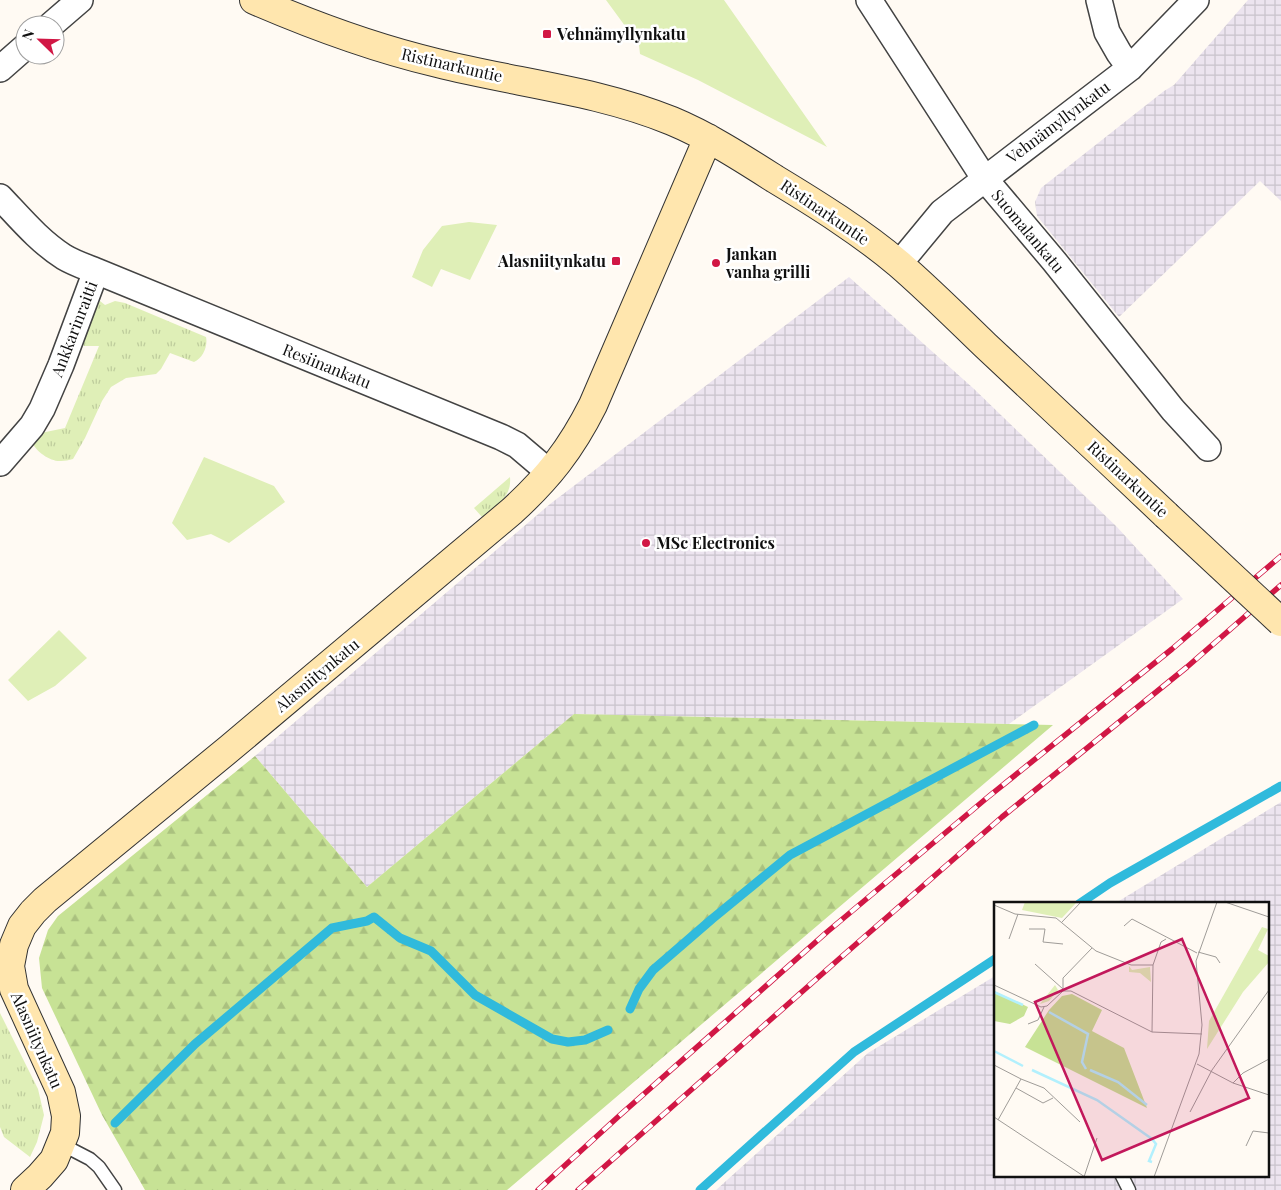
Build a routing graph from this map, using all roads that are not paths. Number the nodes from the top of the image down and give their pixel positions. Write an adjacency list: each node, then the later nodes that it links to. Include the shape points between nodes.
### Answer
1 (80, 0): 6 (street)
2 (254, 0): 10 (street, Ristinarkuntie, via 317,26 437,63 609,99)
3 (869, 0): 11 (street, Suomalankatu)
4 (1099, 0): 8 (street, via 1107,32)
5 (1196, 0): 8 (street, Vehnämyllynkatu)
6 (63, 15)
7 (15, 56): 9 (street)
8 (1130, 68): 11 (street, Vehnämyllynkatu)
9 (0, 69)
10 (708, 138): 13 (street, Ristinarkuntie, via 834,216); 17 (street, Alasniitynkatu, via 593,405)
11 (984, 178): 13 (street, Vehnämyllynkatu, via 942,212); 15 (street, Suomalankatu, via 1173,410)
12 (0, 197): 14 (street, Ankkarinraitti, via 48,245 64,257)
13 (899, 264): 18 (street, Ristinarkuntie, bridge)
14 (96, 271): 16 (street, Ankkarinraitti, via 42,409); 17 (street, Resiinankatu, via 501,437)
15 (1208, 448)
16 (0, 464)
17 (550, 473): 19 (street, Alasniitynkatu, via 512,511 32,912 22,926)
18 (1281, 622)
19 (5, 965): 20 (street, Alasniitynkatu, via 60,1092 66,1116)
20 (61, 1144): 22 (street, Alasniitynkatu, via 54,1160); 23 (lane, via 100,1167)
21 (1123, 1178): 24 (lane)
22 (25, 1190)
23 (115, 1190)
24 (1129, 1190)

